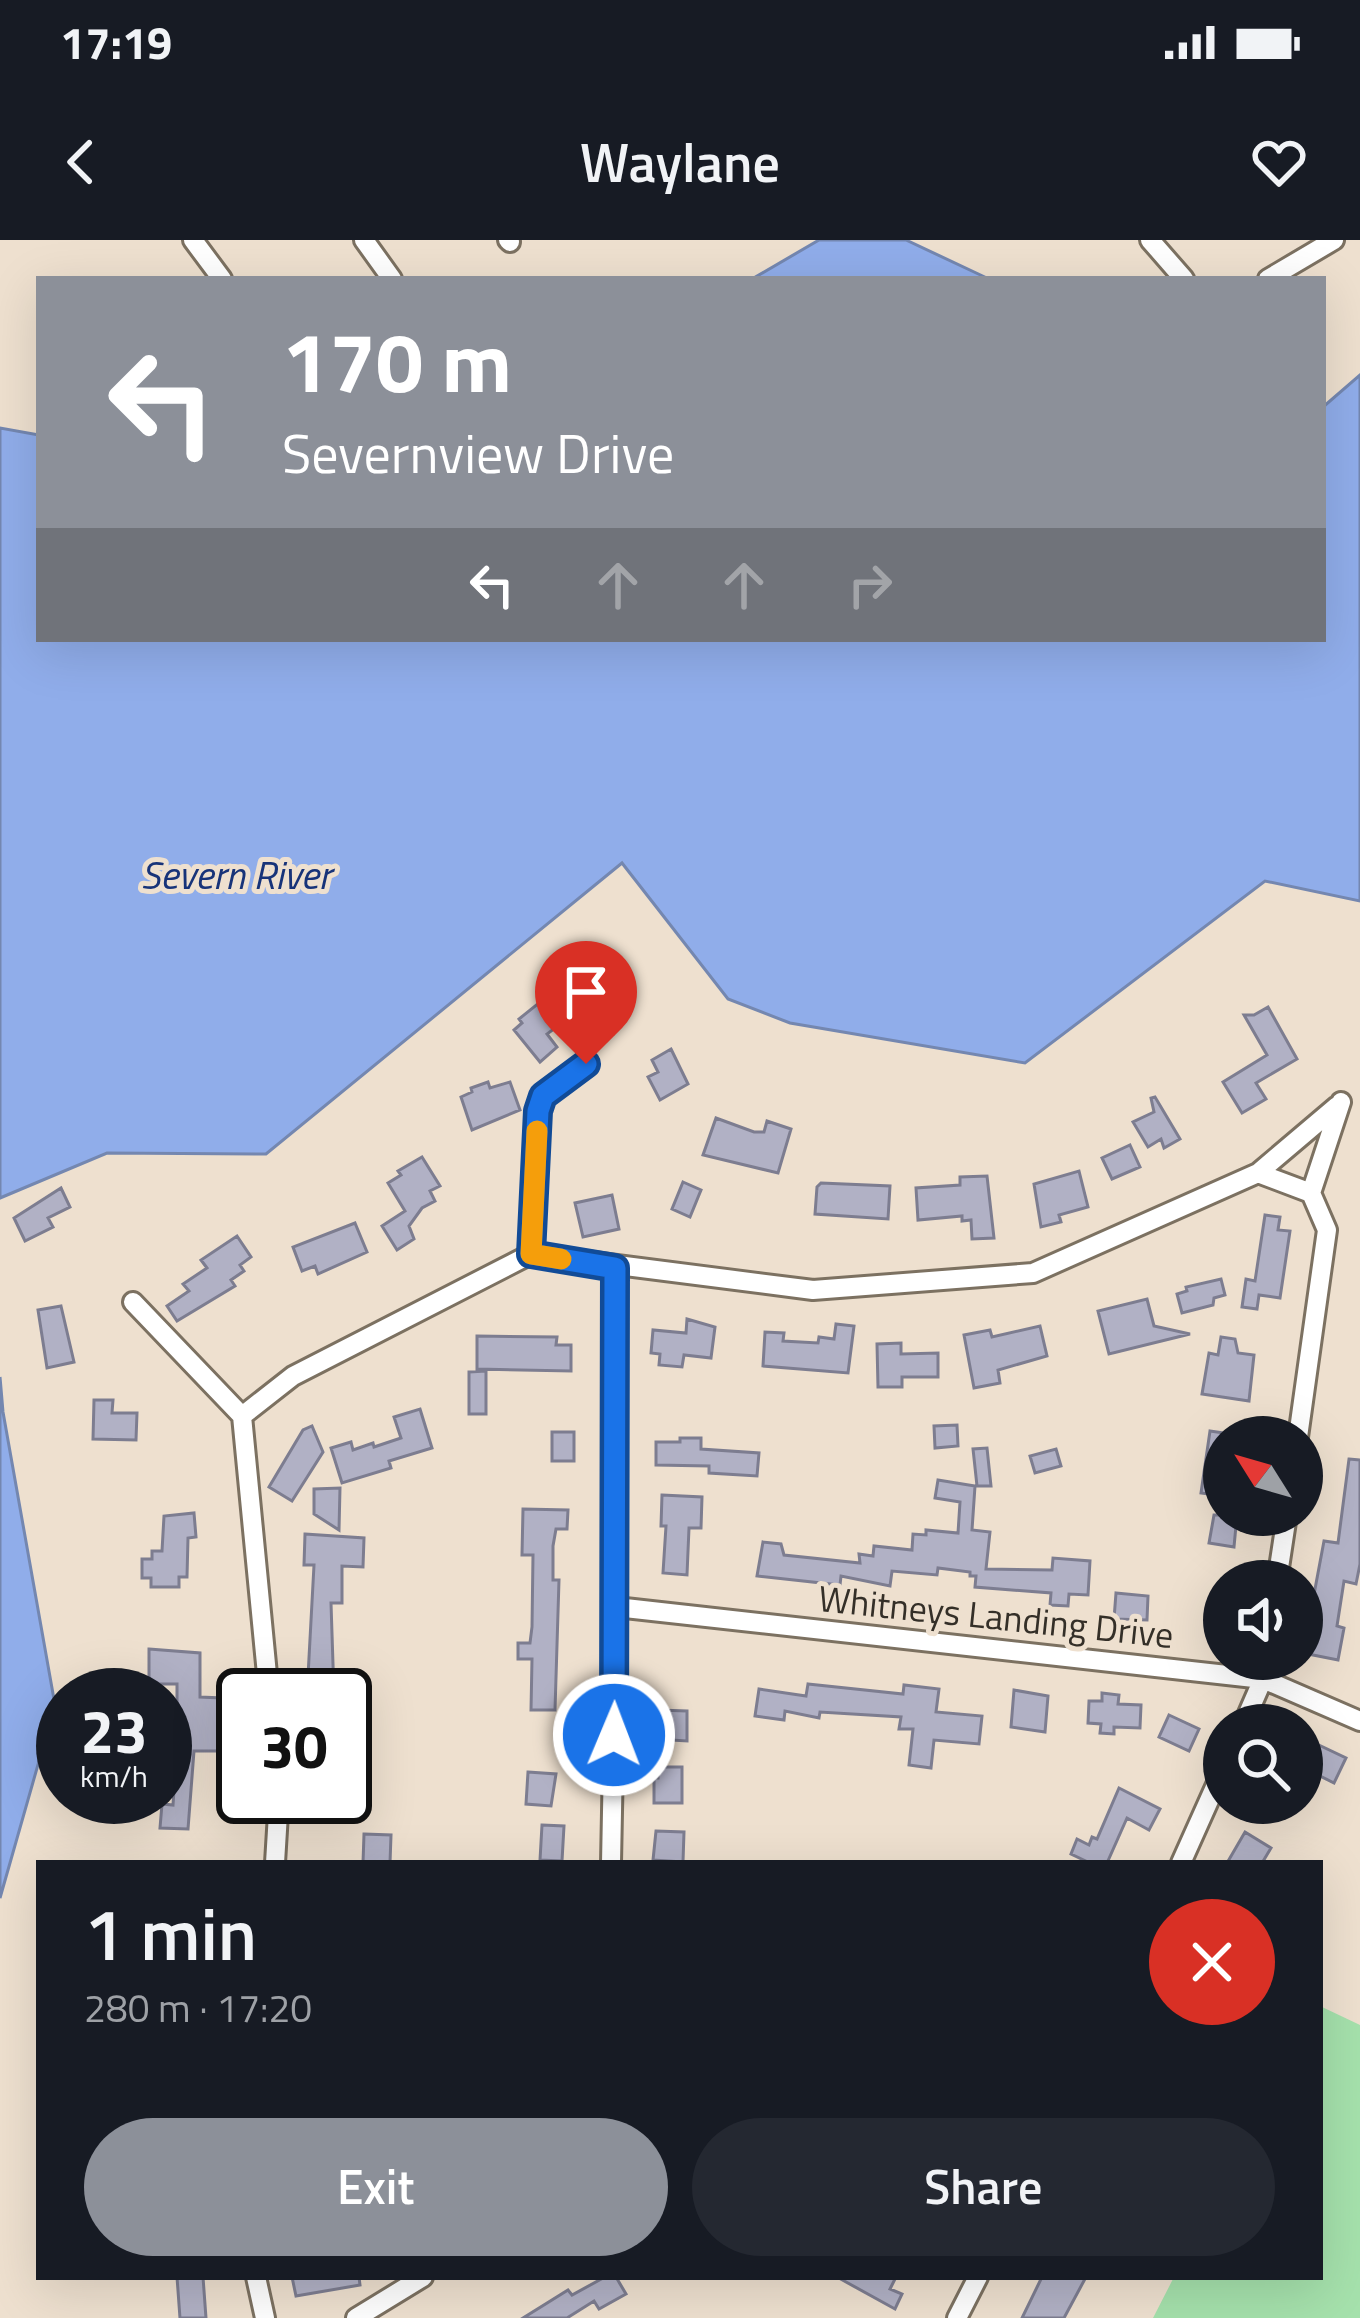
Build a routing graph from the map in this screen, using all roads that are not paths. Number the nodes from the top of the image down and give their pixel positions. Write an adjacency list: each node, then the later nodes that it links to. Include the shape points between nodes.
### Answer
1 (193, 240): 5 (street)
2 (364, 240): 6 (street)
3 (1150, 240): 7 (street)
4 (1334, 240): 8 (street)
5 (220, 276)
6 (390, 276)
7 (1181, 276)
8 (1273, 276)
9 (586, 1064): 12 (street, via 543,1096 538,1111)
10 (1258, 1173): 11 (street); 11 (street, via 1341,1102); 13 (street, via 1033,1273 813,1290)
11 (1311, 1193): 16 (street, via 1328,1230)
12 (531, 1254): 13 (street); 15 (street, via 293,1376)
13 (615, 1268): 17 (street)
14 (133, 1302): 15 (street)
15 (242, 1416): 19 (street)
16 (1301, 1416)
17 (616, 1607): 18 (street, Whitneys Landing Drive); 25 (street)
18 (1203, 1663)
19 (266, 1668)
20 (1285, 1680): 21 (street, Whitneys Landing Drive)
21 (1360, 1720)
22 (1203, 1814): 26 (street)
23 (277, 1824): 24 (street)
24 (275, 1860)
25 (610, 1860)
26 (1182, 1860)
27 (257, 2280): 30 (street)
28 (417, 2280): 31 (street)
29 (976, 2280): 32 (street)
30 (265, 2318)
31 (356, 2318)
32 (957, 2318)

